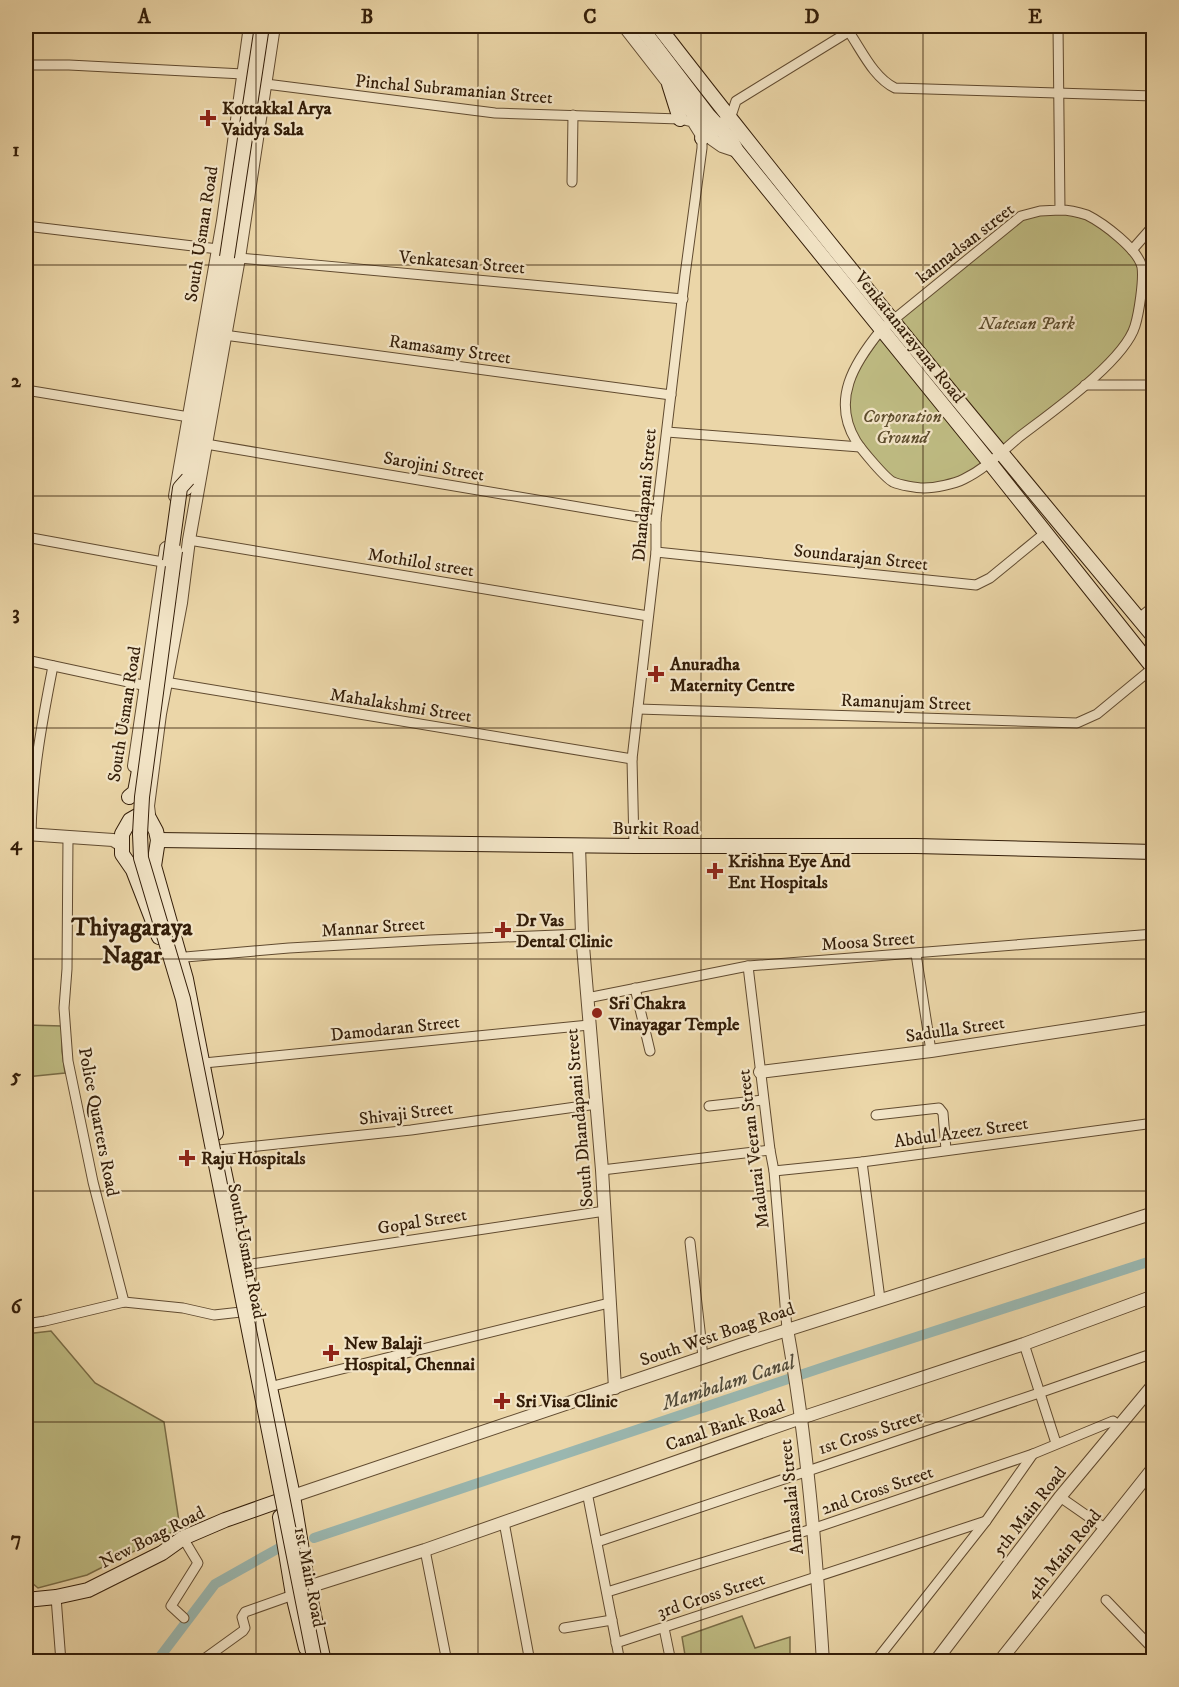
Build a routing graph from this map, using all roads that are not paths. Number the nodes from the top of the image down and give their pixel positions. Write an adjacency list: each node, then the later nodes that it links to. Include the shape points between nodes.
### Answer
1 (250, 26): 11 (street, South Usman Road)
2 (262, 26): 23 (main road, bridge)
3 (274, 26): 12 (street, South Usman Road)
4 (624, 26): 13 (street)
5 (640, 26): 18 (main road, Venkatanarayana Road, via 708,115)
6 (658, 26): 18 (main road, Venkatanarayana Road)
7 (858, 26): 9 (street)
8 (1058, 26): 14 (street)
9 (849, 32): 14 (street, via 880,78 895,88); 18 (street, via 736,101)
10 (26, 64): 11 (street)
11 (243, 74): 12 (street, Pinchal Subramanian Street); 25 (street, South Usman Road)
12 (266, 84): 16 (street, Pinchal Subramanian Street, via 495,112); 25 (street, South Usman Road, via 250,175)
13 (669, 84): 17 (main road); 18 (street)
14 (1058, 93): 15 (street); 20 (street)
15 (1154, 96)
16 (573, 115): 17 (street, Pinchal Subramanian Street); 19 (street)
17 (681, 119): 18 (street)
18 (712, 134): 28 (street, Dhandapani Street); 29 (main road, Venkatanarayana Road); 30 (main road, Venkatanarayana Road, via 731,140)
19 (572, 182)
20 (1060, 210): 24 (street, kannadsan street, via 1087,215 1105,225); 29 (street, kannadsan street, via 1021,216)
21 (1154, 225): 24 (street)
22 (26, 226): 25 (street, Venkatesan Street)
23 (230, 236): 25 (main road, bridge); 37 (main road, via 235,250 207,415)
24 (1132, 250): 26 (street, kannadsan street)
25 (228, 255): 28 (street, Venkatesan Street); 31 (street, South Usman Road); 36 (street, South Usman Road); 43 (main road)
26 (1142, 267): 27 (street); 32 (street, via 1135,326 1114,357)
27 (1154, 267)
28 (683, 299): 35 (street, Dhandapani Street)
29 (894, 322): 30 (street, kannadsan street); 41 (main road, Venkatanarayana Road)
30 (881, 330): 40 (street, via 849,378 849,430); 42 (main road, Venkatanarayana Road)
31 (224, 335): 35 (street, Ramasamy Street); 37 (street, South Usman Road)
32 (1085, 385): 33 (street); 41 (street)
33 (1154, 385)
34 (26, 390): 36 (street)
35 (671, 395): 38 (street, Dhandapani Street)
36 (189, 417): 49 (street, South Usman Road)
37 (210, 420): 39 (street, South Usman Road)
38 (667, 432): 40 (street); 44 (street, Dhandapani Street)
39 (206, 444): 44 (street, Sarojini Street); 47 (street, South Usman Road)
40 (860, 447): 42 (street, via 892,482 924,488 961,481)
41 (1001, 452): 42 (street); 53 (main road, Venkatanarayana Road)
42 (990, 463): 45 (main road, Venkatanarayana Road)
43 (188, 479): 64 (main road, bridge, via 180,488 142,753 135,792); 152 (main road, South Usman Road, bridge, via 142,797 141,858 183,999)
44 (656, 520): 48 (street, Dhandapani Street)
45 (1045, 533): 48 (street, Soundarajan Street, via 976,585); 57 (main road, Venkatanarayana Road)
46 (26, 537): 49 (street)
47 (189, 540): 50 (street, South Usman Road); 52 (street, Mothilol street)
48 (656, 552): 52 (street, Dhandapani Street)
49 (164, 562): 50 (street); 59 (street, South Usman Road)
50 (185, 566): 58 (street, South Usman Road)
51 (1154, 606): 53 (street)
52 (648, 616): 60 (street, Dhandapani Street)
53 (1138, 619): 54 (main road, Venkatanarayana Road)
54 (1154, 637)
55 (26, 660): 56 (street)
56 (53, 666): 59 (street); 62 (street)
57 (1153, 668): 60 (street, Ramanujam Street, via 1097,714 1077,723)
58 (165, 682): 63 (street, Mahalakshmi Street); 66 (street, South Usman Road)
59 (147, 686): 64 (street, South Usman Road)
60 (638, 709): 63 (street, Dhandapani Street)
61 (26, 754): 62 (street)
62 (36, 755): 67 (street)
63 (632, 759): 72 (street, Dhandapani Street)
64 (129, 797): 65 (street, South Usman Road)
65 (133, 817): 66 (main road); 70 (main road, via 122,834)
66 (149, 818): 69 (main road, South Usman Road)
67 (28, 834): 68 (street)
68 (68, 838): 70 (street, via 113,840); 106 (street, Police Quarters Road, via 64,1008 68,1061 93,1182)
69 (158, 840): 71 (main road, Burkit Road); 74 (main road, South Usman Road)
70 (122, 845): 75 (main road, South Usman Road, via 124,860)
71 (579, 846): 72 (main road, Burkit Road); 76 (street, South Dhandapani Street)
72 (634, 846): 73 (main road, Burkit Road, via 916,846)
73 (1154, 852)
74 (154, 866): 75 (main road); 79 (main road, South Usman Road)
75 (133, 870): 79 (main road, South Usman Road)
76 (582, 934): 79 (street, Mannar Street, via 431,940); 82 (street, South Dhandapani Street)
77 (1154, 934): 78 (street, Moosa Street)
78 (916, 954): 80 (street, Moosa Street); 86 (street)
79 (173, 959): 87 (main road, South Usman Road); 108 (main road, South Usman Road, via 173,981)
80 (748, 966): 81 (street, Moosa Street); 88 (street, Madurai Veeran Street)
81 (635, 988): 82 (street, Moosa Street); 85 (street)
82 (587, 998): 84 (street, South Dhandapani Street)
83 (1154, 1017): 86 (street, Sadulla Street)
84 (589, 1025): 87 (street, Damodaran Street); 90 (street, South Dhandapani Street)
85 (650, 1051)
86 (931, 1051): 88 (street, Sadulla Street)
87 (204, 1063): 94 (main road, South Usman Road)
88 (760, 1072): 89 (street, Madurai Veeran Street)
89 (763, 1100): 91 (street); 95 (street, Madurai Veeran Street)
90 (597, 1104): 94 (street, Shivaji Street, via 411,1130); 98 (street, South Dhandapani Street)
91 (709, 1106)
92 (876, 1115): 96 (street, via 939,1108 943,1113)
93 (1154, 1123): 96 (street, Abdul Azeez Street)
94 (219, 1150): 103 (main road, South Usman Road)
95 (770, 1150): 98 (street); 99 (street, Madurai Veeran Street)
96 (946, 1150): 97 (street, Abdul Azeez Street)
97 (862, 1162): 99 (street, Abdul Azeez Street); 105 (street)
98 (602, 1170): 100 (street, South Dhandapani Street)
99 (774, 1171): 110 (street, Madurai Veeran Street)
100 (605, 1211): 103 (street, Gopal Street); 107 (street, South Dhandapani Street)
101 (1154, 1213): 105 (street, South West Boag Road)
102 (690, 1242): 113 (street)
103 (245, 1264): 115 (main road, South Usman Road)
104 (1154, 1296): 111 (street, Canal Bank Road)
105 (880, 1299): 110 (street, South West Boag Road)
106 (124, 1302): 108 (street, via 183,1308 214,1316); 109 (street)
107 (609, 1303): 115 (street); 116 (street, South Dhandapani Street)
108 (241, 1312): 127 (main road, South Usman Road)
109 (26, 1324)
110 (787, 1329): 113 (street, South West Boag Road); 118 (street, Annasalai Street)
111 (1024, 1344): 117 (street); 118 (street, Canal Bank Road)
112 (1154, 1353): 117 (street, 1st Cross Street)
113 (703, 1357): 116 (street, South West Boag Road)
114 (1154, 1384): 119 (street, 5th Main Road)
115 (269, 1387): 125 (main road, South Usman Road)
116 (615, 1388): 125 (street, South West Boag Road)
117 (1039, 1394): 120 (street); 123 (street, 1st Cross Street)
118 (801, 1418): 123 (street, Annasalai Street); 124 (street, Canal Bank Road)
119 (1119, 1426): 120 (street, 2nd Cross Street, via 1113,1421); 126 (street, 5th Main Road)
120 (1056, 1443): 121 (street, 2nd Cross Street)
121 (1033, 1454): 128 (street); 130 (street, 2nd Cross Street)
122 (1154, 1467): 131 (street, 4th Main Road)
123 (806, 1471): 130 (street, Annasalai Street); 133 (street, 1st Cross Street)
124 (587, 1492): 129 (street, Canal Bank Road); 133 (street)
125 (293, 1496): 127 (main road, New Boag Road); 136 (main road, South Usman Road)
126 (1060, 1497): 131 (street); 159 (street, 5th Main Road)
127 (277, 1500): 132 (main road, New Boag Road); 138 (main road, 1st Main Road)
128 (986, 1521): 135 (street, 3rd Cross Street); 158 (street)
129 (504, 1522): 134 (street, Canal Bank Road); 155 (street)
130 (812, 1529): 135 (street, Annasalai Street); 137 (street, 2nd Cross Street)
131 (1106, 1529): 160 (street, 4th Main Road)
132 (183, 1538): 139 (main road, New Boag Road, via 162,1553 88,1590); 142 (street, via 198,1563 171,1605)
133 (597, 1542): 137 (street)
134 (425, 1550): 136 (street, Canal Bank Road); 154 (street)
135 (817, 1577): 145 (street, 3rd Cross Street); 148 (street, Annasalai Street)
136 (308, 1587): 153 (main road, South Usman Road)
137 (606, 1592): 143 (street)
138 (293, 1595): 150 (street, via 245,1612 243,1631); 151 (main road, 1st Main Road)
139 (56, 1597): 140 (main road, New Boag Road); 149 (street)
140 (26, 1600)
141 (1106, 1600): 147 (street)
142 (184, 1618)
143 (612, 1620): 144 (street); 146 (street)
144 (564, 1628)
145 (664, 1628): 146 (street, 3rd Cross Street); 157 (street)
146 (616, 1643): 156 (street)
147 (1154, 1650)
148 (824, 1661)
149 (61, 1662)
150 (200, 1662)
151 (309, 1662)
152 (315, 1662)
153 (324, 1662)
154 (447, 1662)
155 (530, 1662)
156 (620, 1662)
157 (671, 1662)
158 (875, 1662)
159 (935, 1662)
160 (999, 1662)

